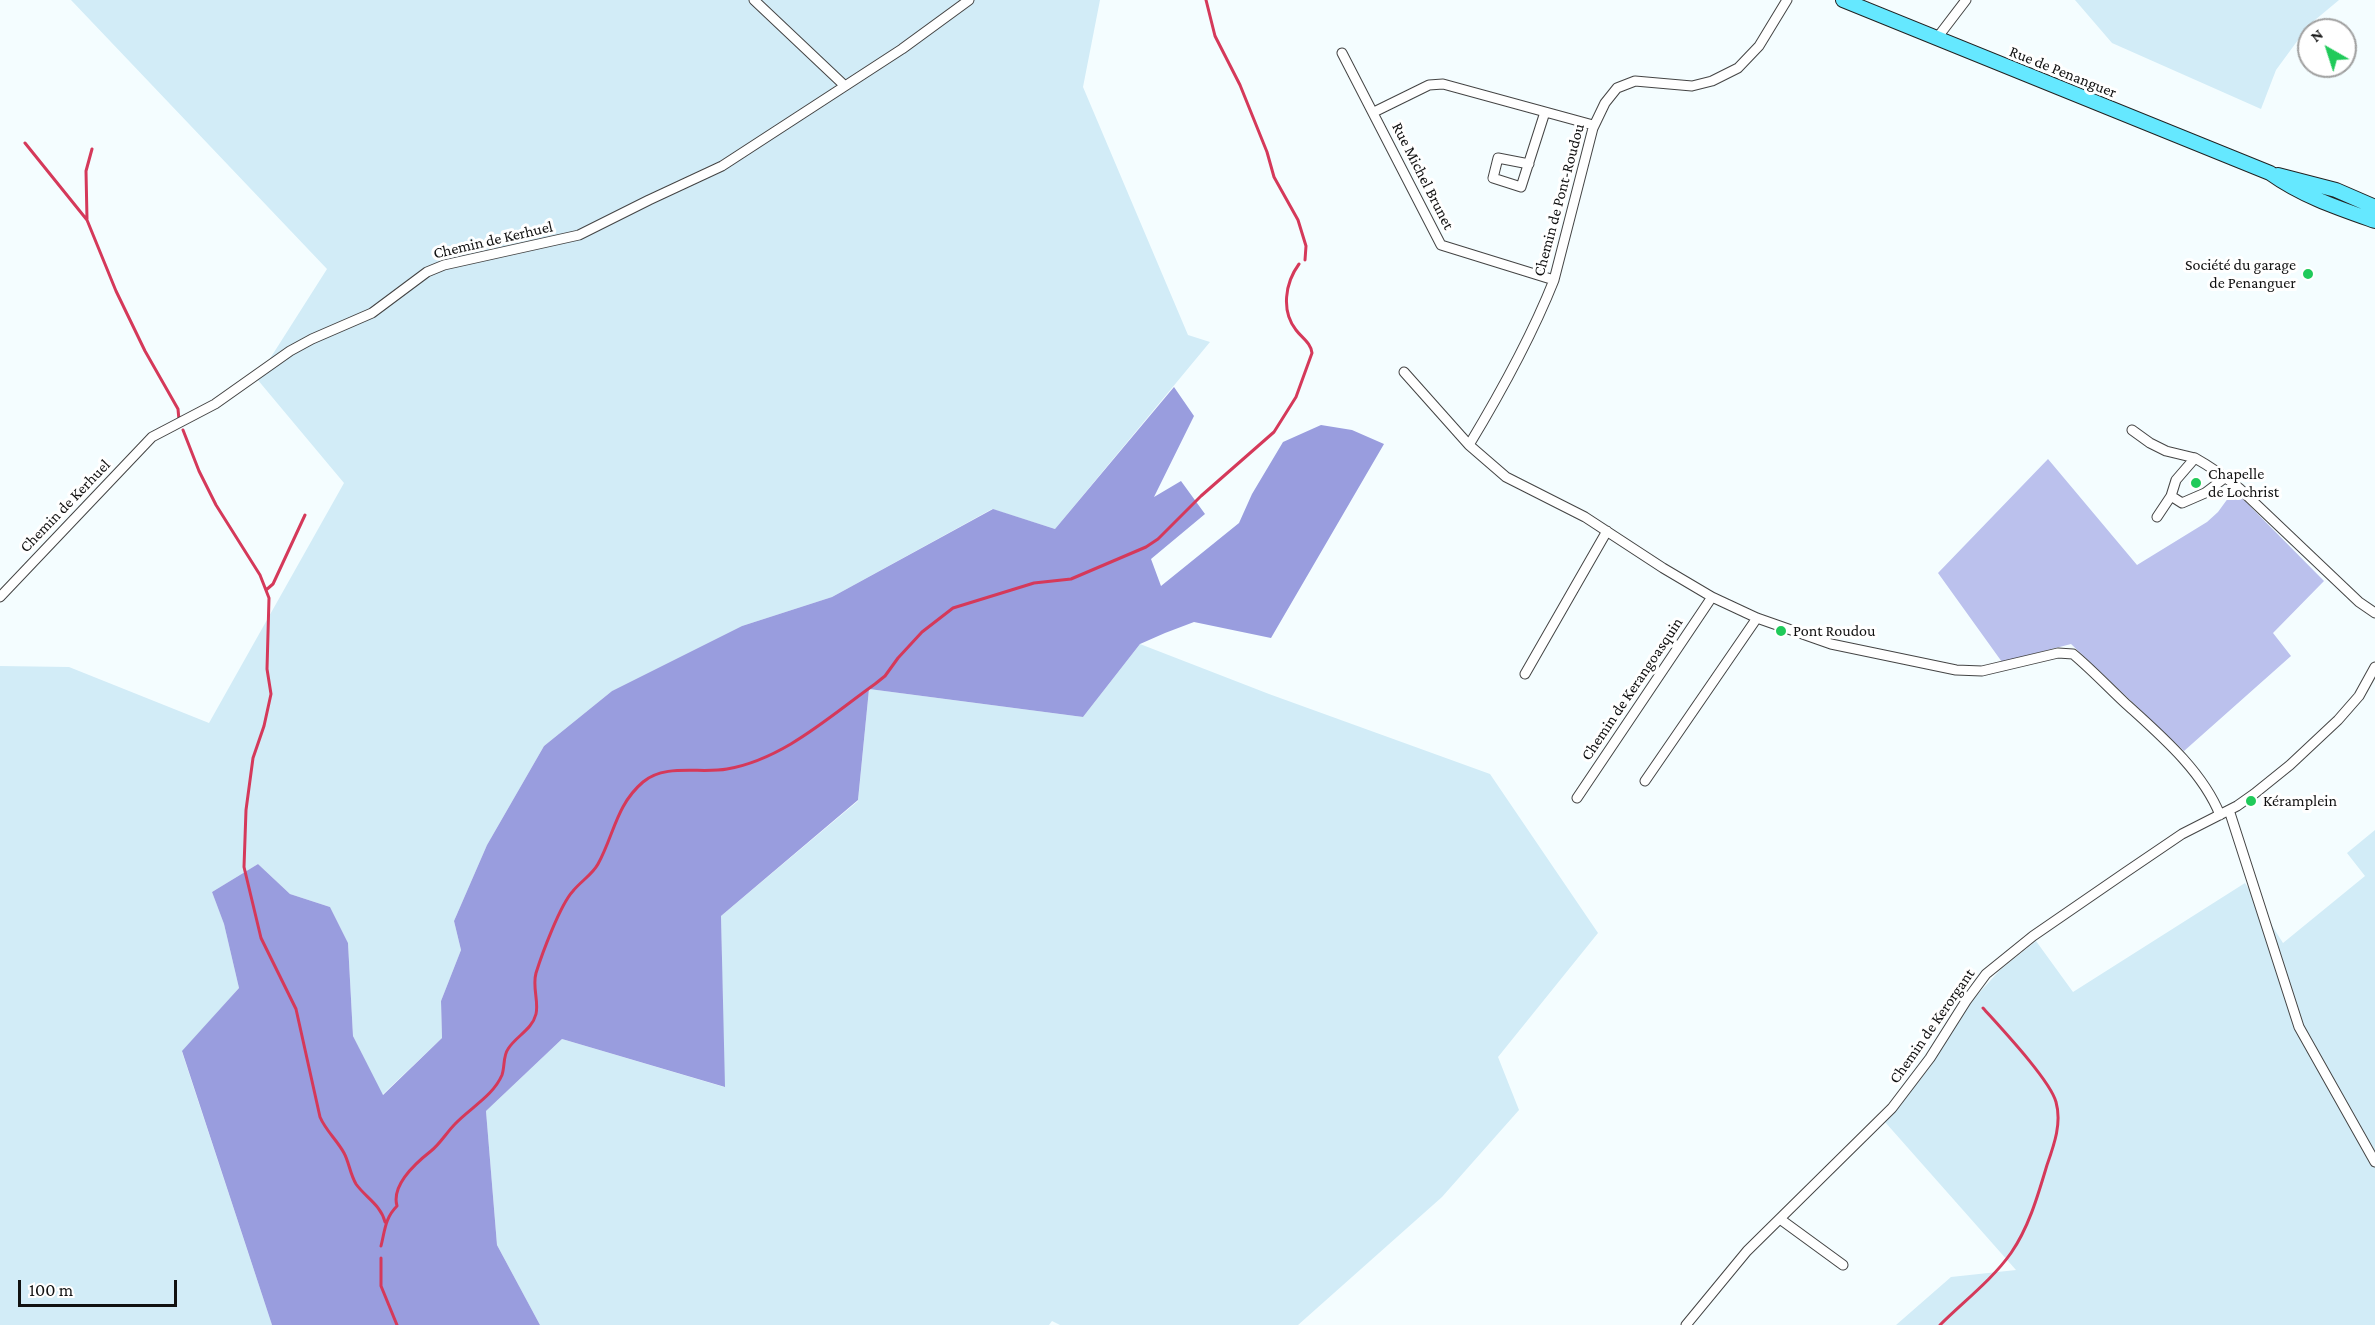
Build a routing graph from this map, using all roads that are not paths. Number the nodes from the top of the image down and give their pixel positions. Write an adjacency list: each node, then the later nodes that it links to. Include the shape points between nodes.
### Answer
1 (754, 0): 8 (street)
2 (969, 0): 8 (street, Chemin de Kerhuel)
3 (1787, 0): 11 (street, Chemin de Pont-Roudou, via 1759,46 1738,68 1692,86 1635,81 1617,88)
4 (1843, 0): 6 (main road, Rue de Penanguer)
5 (1966, 0): 6 (street)
6 (1937, 38): 13 (main road, Rue de Penanguer)
7 (1342, 53): 9 (street, Rue Michel Brunet)
8 (845, 86): 25 (street, Chemin de Kerhuel, via 722,166 579,236 444,265 427,272 372,313 290,351 215,404 152,437)
9 (1374, 111): 10 (street, Rue Michel Brunet, via 1429,85 1443,84); 16 (street, Rue Michel Brunet, via 1441,245)
10 (1545, 112): 11 (street, Rue Michel Brunet); 12 (street)
11 (1593, 125): 16 (street, Chemin de Pont-Roudou)
12 (1528, 164)
13 (2270, 173): 14 (main road, Rue de Penanguer, via 2336,190); 15 (main road, Rue de Penanguer, via 2327,205)
14 (2375, 207)
15 (2375, 221)
16 (1554, 280): 19 (street, Chemin de Pont-Roudou, via 1531,334)
17 (1404, 372): 19 (street)
18 (2132, 430): 20 (street, via 2150,443)
19 (1469, 445): 24 (street, via 1506,477)
20 (2195, 458): 21 (street); 22 (street, via 2176,480)
21 (2226, 477): 22 (street, via 2205,493 2182,503); 27 (street)
22 (2171, 496): 23 (street)
23 (2157, 517)
24 (1607, 531): 26 (street); 30 (street)
25 (0, 597)
26 (1712, 597): 28 (street); 32 (street, Chemin de Kerangoasquin)
27 (2375, 613)
28 (1757, 618): 31 (street); 33 (street, via 1832,644 1956,670 1982,671 2058,653 2073,654 2178,754)
29 (2374, 672): 33 (street, Chemin de Kerorgant, via 2349,708 2318,740 2254,794)
30 (1525, 674)
31 (1645, 781)
32 (1577, 798)
33 (2224, 813): 34 (street, via 2299,1027); 35 (street, Chemin de Kerorgant, via 2182,834 2134,866 1994,967 1893,1108)
34 (2375, 1162)
35 (1780, 1220): 36 (street); 37 (street, Chemin de Kerorgant, via 1731,1268)
36 (1843, 1265)
37 (1686, 1325)

